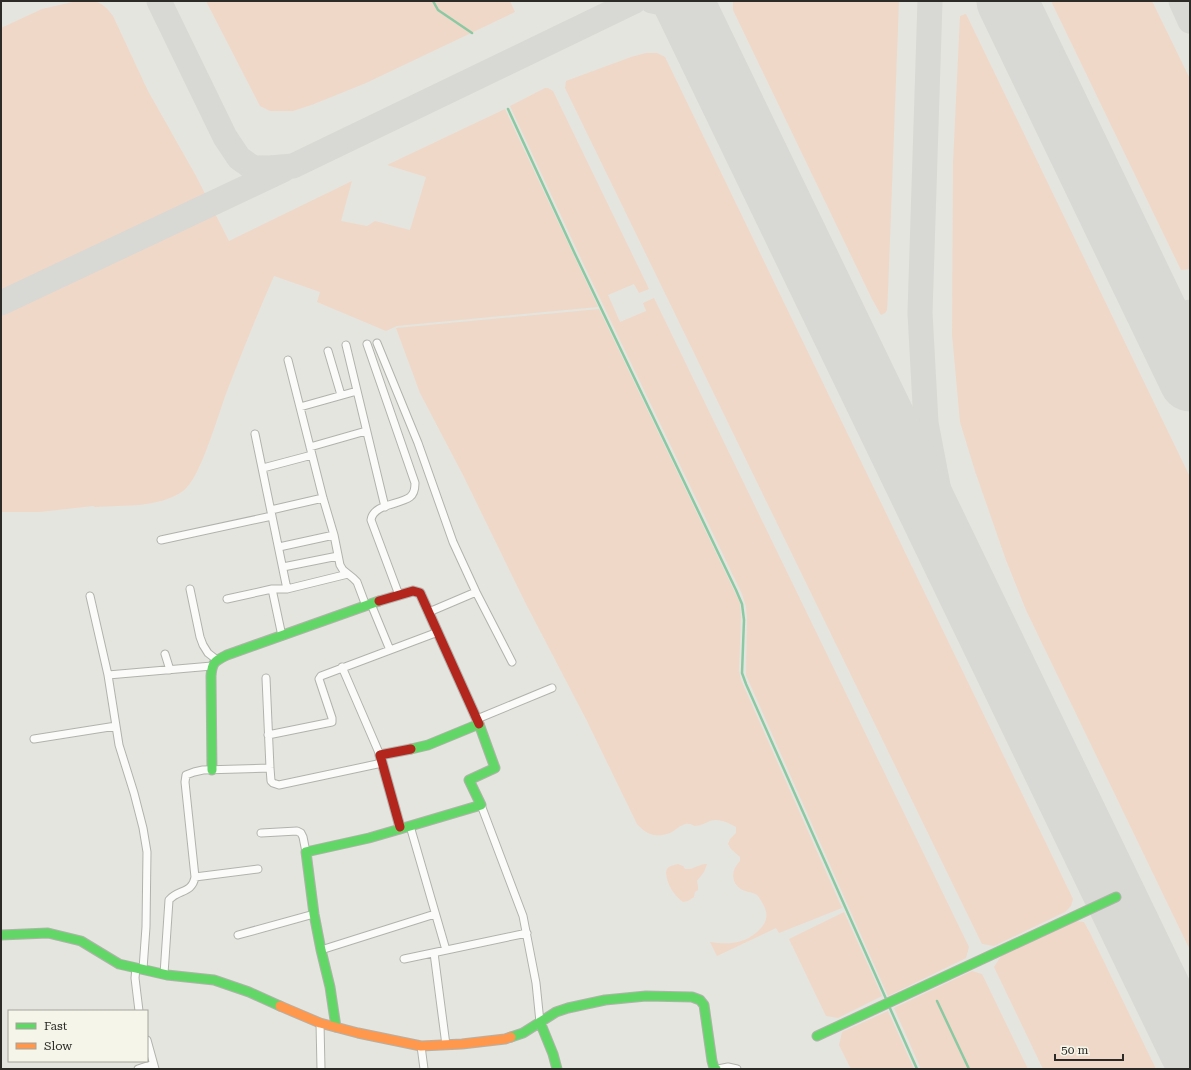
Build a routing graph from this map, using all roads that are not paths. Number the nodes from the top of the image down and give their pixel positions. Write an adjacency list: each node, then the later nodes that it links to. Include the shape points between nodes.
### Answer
1 (377, 343): 26 (street, via 418,443 453,542)
2 (367, 344): 15 (street, via 415,483 414,493 410,497)
3 (346, 345): 6 (street)
4 (328, 351): 7 (street)
5 (288, 360): 8 (street)
6 (357, 391): 7 (street); 9 (street)
7 (340, 395): 8 (street)
8 (300, 407): 11 (street)
9 (366, 431): 11 (street); 15 (street)
10 (255, 434): 13 (street)
11 (310, 447): 12 (street)
12 (312, 455): 13 (street); 14 (street)
13 (263, 468): 16 (street)
14 (323, 498): 16 (street); 17 (street)
15 (385, 507): 27 (street, via 374,512 371,520)
16 (272, 513): 18 (street); 19 (street)
17 (334, 536): 19 (street); 20 (street)
18 (161, 540)
19 (279, 546): 21 (street)
20 (338, 556): 21 (street); 22 (street, via 340,565)
21 (283, 567): 24 (street)
22 (348, 574): 24 (street); 30 (street, via 357,582)
23 (190, 589): 37 (street, via 200,637)
24 (287, 589): 25 (street)
25 (272, 590): 29 (street); 33 (street)
26 (476, 592): 31 (street); 36 (street)
27 (399, 595): 30 (street); 31 (street, via 413,591 420,593)
28 (90, 596): 40 (street)
29 (227, 599)
30 (369, 605): 33 (street); 34 (street)
31 (430, 612): 32 (street)
32 (438, 632): 34 (street); 43 (street)
33 (282, 636): 37 (street, via 228,655)
34 (390, 650): 38 (street)
35 (165, 654): 39 (street)
36 (512, 662)
37 (214, 663): 39 (street); 49 (street, via 211,676)
38 (342, 667): 45 (street, via 319,678 332,722); 47 (street)
39 (170, 670): 40 (street)
40 (108, 676): 44 (street)
41 (266, 678): 45 (street)
42 (552, 688): 43 (street)
43 (478, 721): 47 (street, via 428,745); 50 (street, via 495,768 469,780)
44 (116, 726): 46 (street); 67 (street, via 147,852 146,927)
45 (268, 735): 48 (street)
46 (34, 739)
47 (381, 759): 48 (street, via 279,785 271,781); 52 (street)
48 (270, 768): 49 (street)
49 (212, 770): 56 (street, via 194,772 185,777)
50 (481, 805): 51 (street); 60 (street)
51 (410, 826): 52 (street); 59 (street)
52 (400, 829): 54 (street)
53 (261, 833): 54 (street, via 297,831 303,837)
54 (306, 852): 58 (street)
55 (258, 869): 56 (street)
56 (195, 877): 68 (street, via 191,887 172,896 170,900)
57 (1116, 897): 73 (street)
58 (314, 914): 61 (street); 63 (street)
59 (435, 914): 63 (street); 64 (street)
60 (527, 933): 64 (street); 70 (street)
61 (238, 934)
62 (1, 935): 67 (street, via 48,933 81,941 119,964)
63 (321, 950): 72 (street)
64 (446, 950): 65 (street)
65 (434, 953): 66 (street); 75 (street)
66 (404, 959)
67 (140, 969): 68 (street); 69 (street, via 135,978)
68 (164, 974): 71 (street, via 214,980 249,992)
69 (139, 1010)
70 (540, 1022): 75 (street, via 523,1033 505,1039); 81 (street); 82 (street, via 556,1012 605,1000 646,996 692,997 704,1003 712,1061 714,1068)
71 (320, 1023): 72 (street); 79 (street)
72 (336, 1027): 76 (street)
73 (817, 1036)
74 (148, 1044): 77 (street)
75 (446, 1045): 76 (street)
76 (421, 1046): 80 (street)
77 (154, 1066): 78 (street)
78 (138, 1069)
79 (321, 1069)
80 (424, 1069)
81 (557, 1069)
82 (717, 1069): 83 (street, via 728,1066)
83 (737, 1069)

